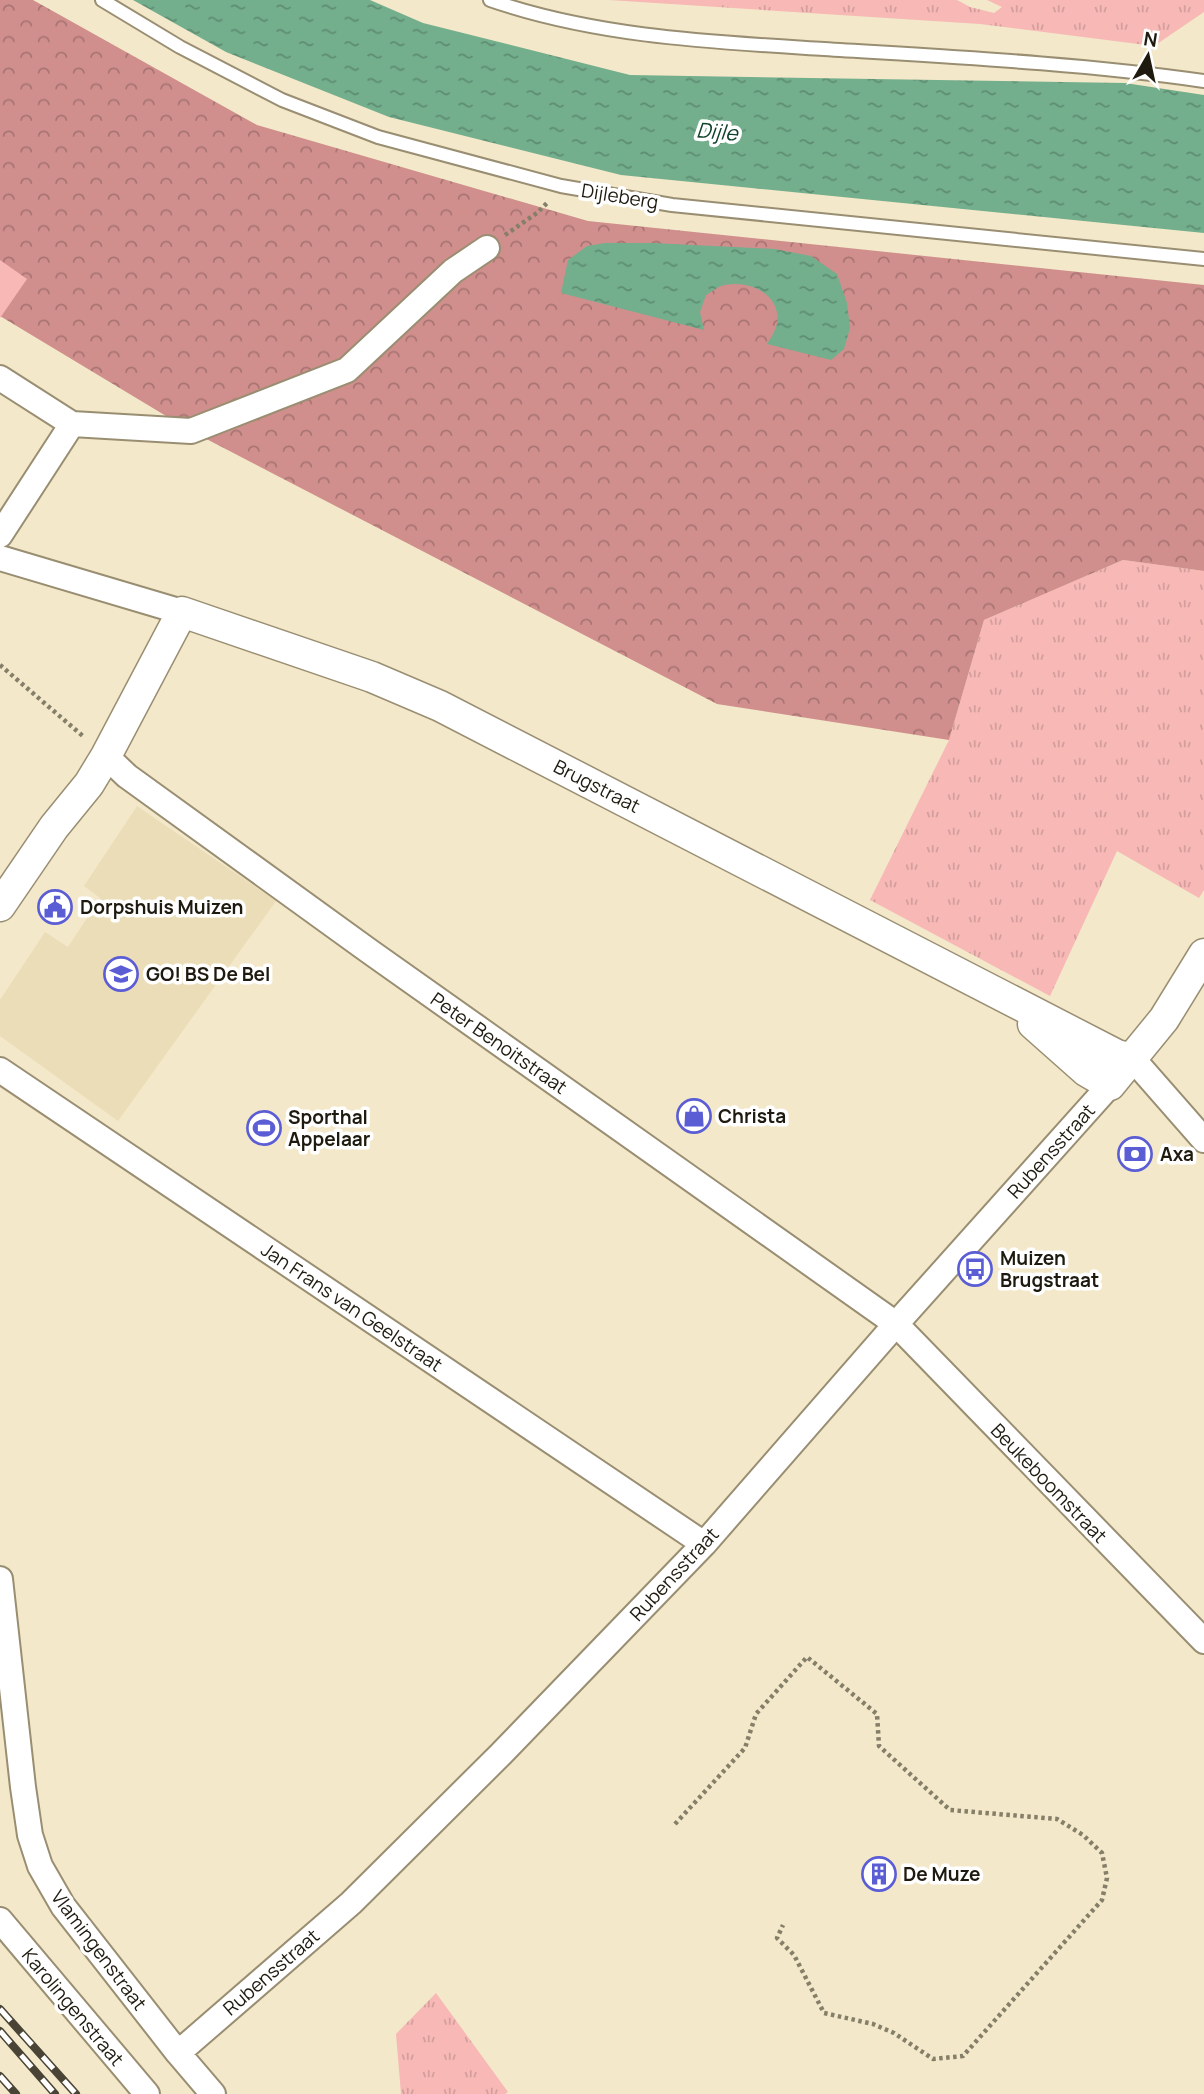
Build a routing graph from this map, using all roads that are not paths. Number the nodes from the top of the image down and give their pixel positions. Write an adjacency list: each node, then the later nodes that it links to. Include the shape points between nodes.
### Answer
1 (102, 0): 5 (lane, Dijleberg, via 282,100 378,137 561,186 672,205)
2 (490, 0): 3 (lane, via 585,25 682,41 1129,70)
3 (1204, 81)
4 (488, 248): 7 (street, via 453,271 347,370 191,431)
5 (1204, 259)
6 (0, 378): 7 (street)
7 (72, 424): 8 (street)
8 (0, 535)
9 (0, 558): 10 (street)
10 (181, 612): 11 (street); 14 (street, Brugstraat, via 372,677 440,706)
11 (106, 756): 12 (street); 19 (street, Peter Benoitstraat, via 127,776 358,943)
12 (0, 906)
13 (1204, 954): 15 (street)
14 (999, 994): 15 (street, Brugstraat); 17 (street, Brugstraat, via 1086,1071)
15 (1133, 1059): 17 (street, Rubensstraat); 18 (street)
16 (0, 1070): 20 (street, Jan Frans van Geelstraat)
17 (1110, 1085): 19 (street, Rubensstraat)
18 (1204, 1140)
19 (896, 1324): 20 (street, Rubensstraat); 22 (street, Beukeboomstraat)
20 (704, 1544): 24 (street, Rubensstraat, via 351,1903)
21 (0, 1579): 24 (street, Vlamingenstraat, via 23,1787 40,1866 63,1906)
22 (1204, 1641)
23 (0, 1920): 25 (street, Karolingenstraat)
24 (178, 2053): 26 (street, Vlamingenstraat)
25 (147, 2094)
26 (214, 2094)

